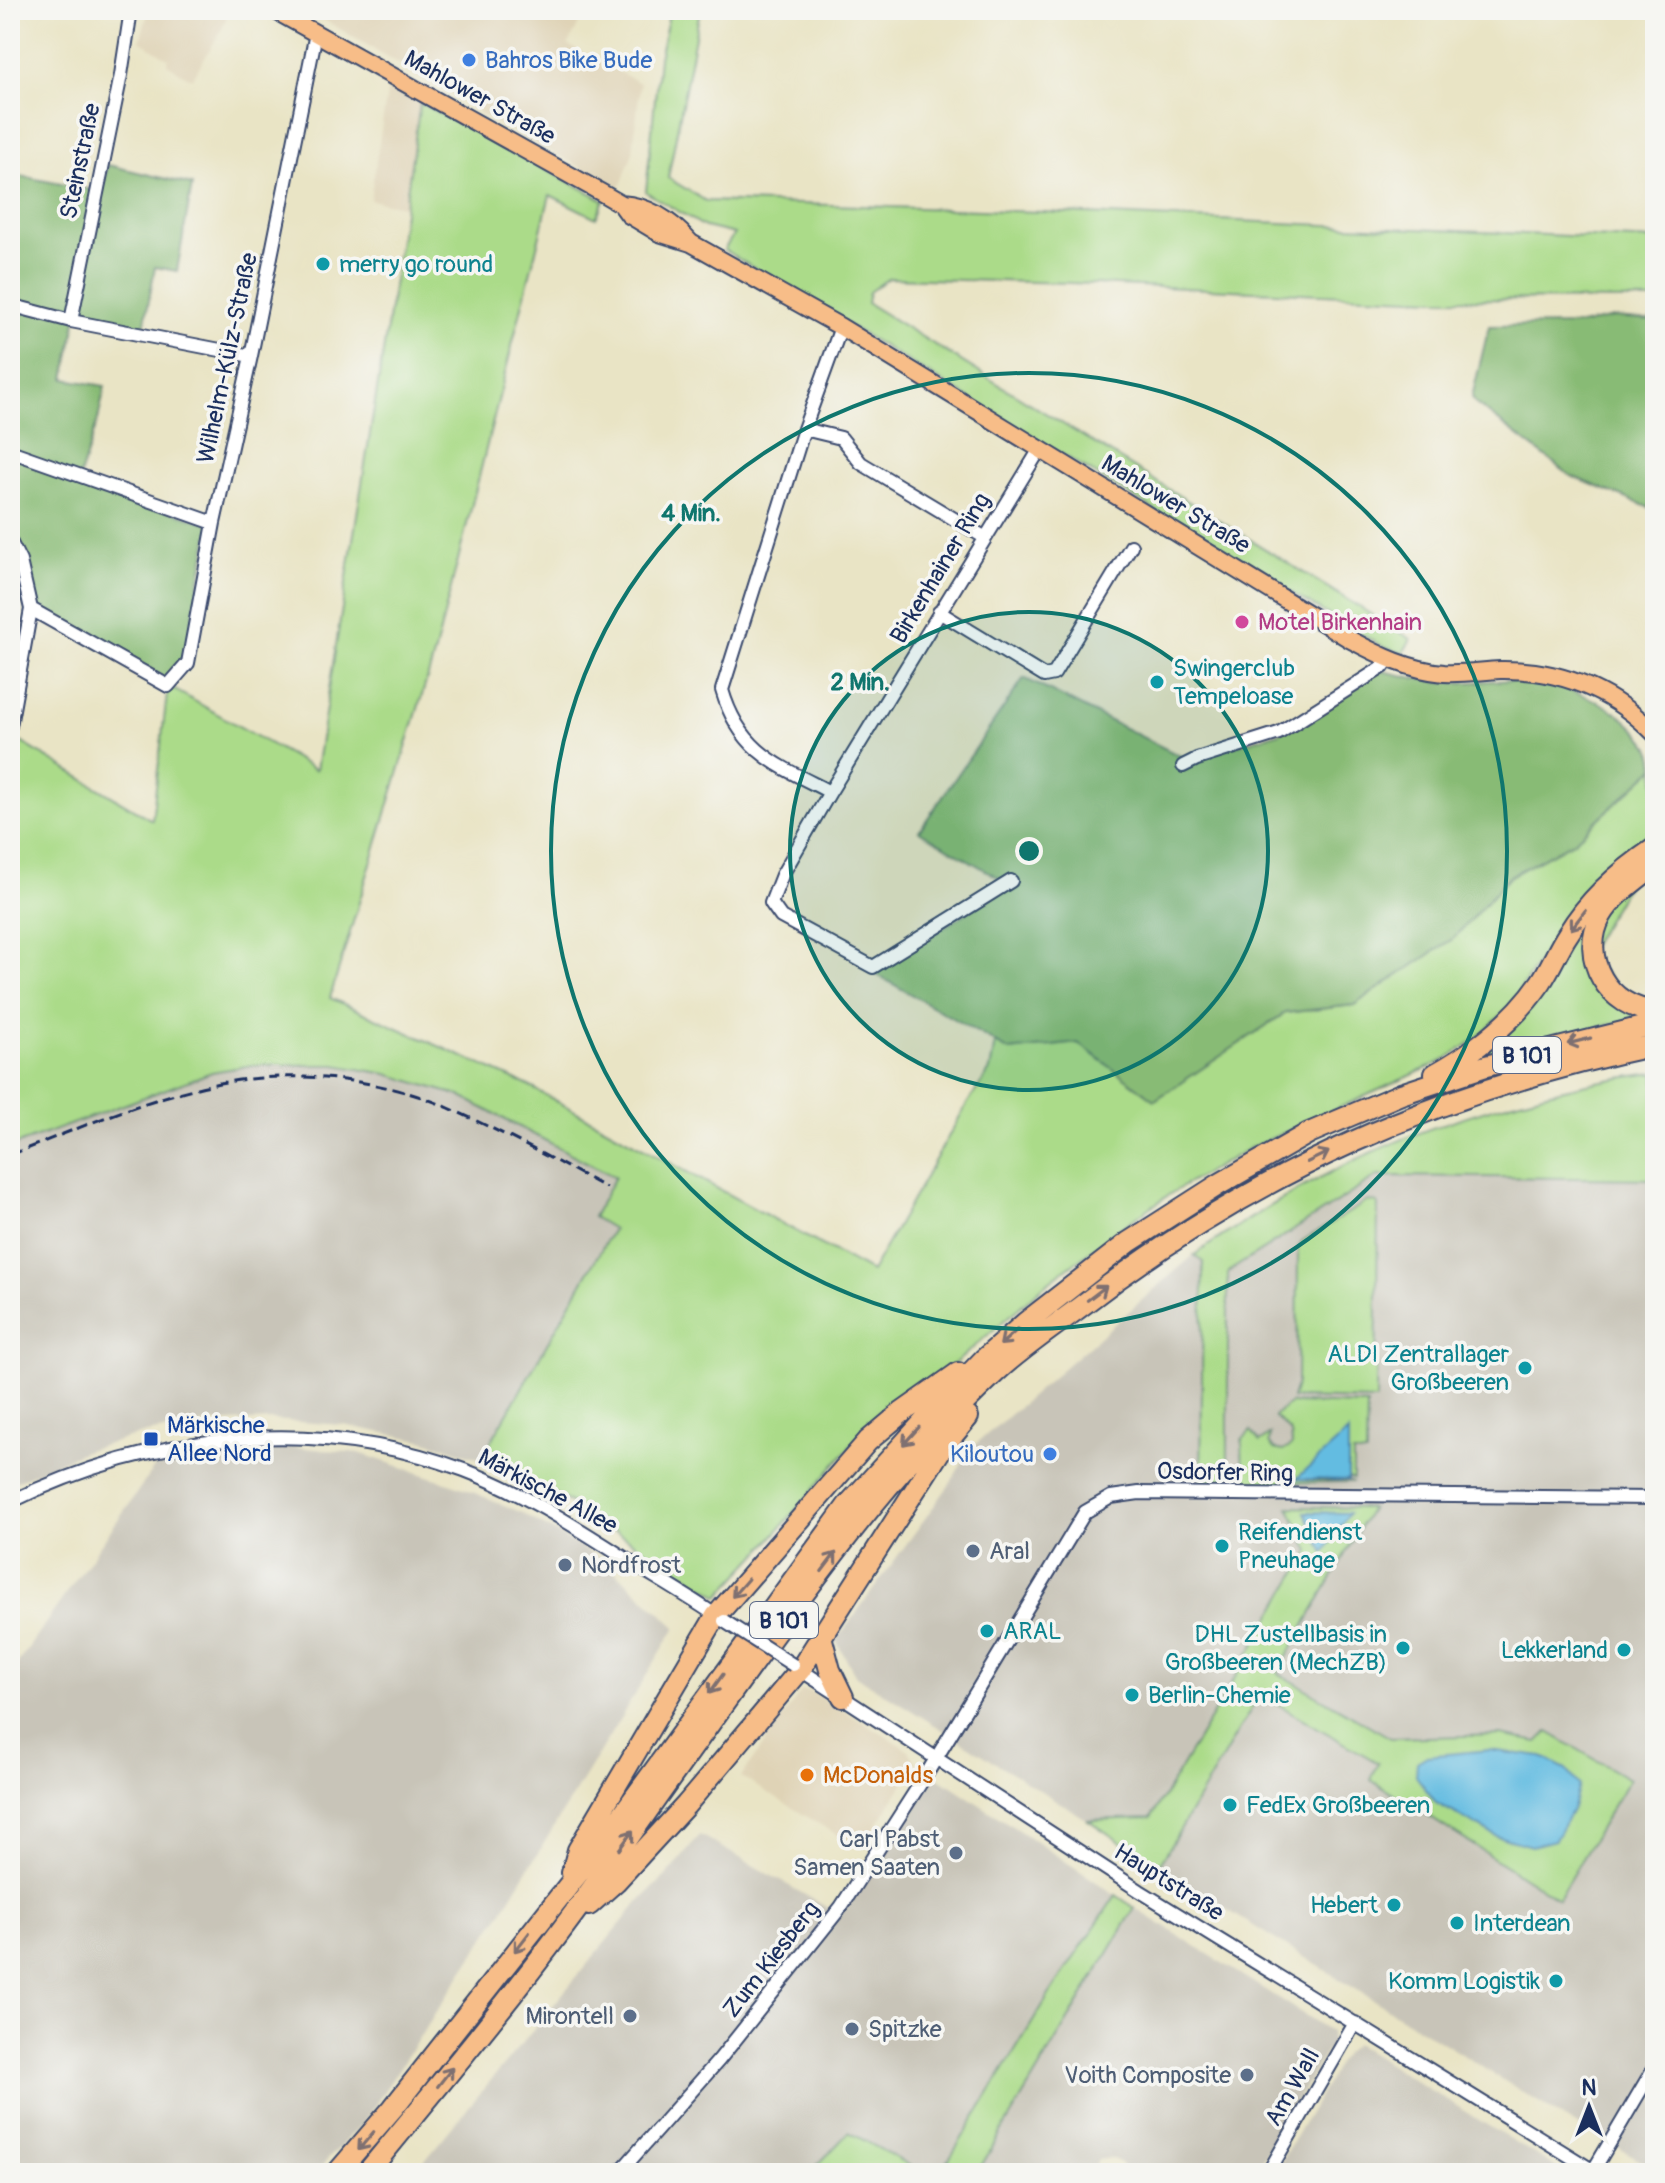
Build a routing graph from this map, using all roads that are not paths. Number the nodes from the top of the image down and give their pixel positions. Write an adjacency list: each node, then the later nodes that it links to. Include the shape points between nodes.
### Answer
1 (131, 10): 5 (street, Steinstraße)
2 (274, 10): 3 (main road, Mahlower Straße)
3 (316, 33): 6 (main road, Mahlower Straße, via 621,204 659,233 691,243); 7 (street, Wilhelm-Külz-Straße)
4 (10, 305): 5 (street)
5 (71, 321): 7 (street)
6 (841, 327): 8 (street); 9 (main road, Mahlower Straße)
7 (251, 356): 11 (street, Wilhelm-Külz-Straße)
8 (804, 429): 12 (street, via 841,438 861,463); 21 (street, via 722,690 748,740 766,759)
9 (1040, 449): 12 (street, Birkenhainer Ring); 17 (main road, Mahlower Straße)
10 (10, 451): 11 (street)
11 (214, 523): 15 (street, Wilhelm-Külz-Straße, via 188,663 168,686)
12 (984, 537): 16 (street, Birkenhainer Ring)
13 (10, 541): 15 (street)
14 (1131, 546): 16 (street, via 1054,674 1044,676)
15 (31, 609): 18 (street)
16 (939, 612): 21 (street, Birkenhainer Ring)
17 (1388, 660): 19 (main road, Mahlower Straße, via 1444,673 1556,674 1607,695); 20 (street, via 1279,733)
18 (10, 726)
19 (1655, 734)
20 (1183, 766)
21 (830, 792): 24 (street, Birkenhainer Ring, via 771,903 781,917 873,967)
22 (1655, 848): 30 (highway, one-way to 30, via 1620,874 1585,911 1541,982 1493,1034)
23 (1655, 865): 25 (highway, via 1607,907 1593,942 1595,963 1612,993 1636,1009)
24 (1011, 881)
25 (1655, 1011)
26 (1655, 1024): 30 (highway, B 101, one-way to 30, via 1535,1052)
27 (1655, 1045): 29 (highway, B 101)
28 (1655, 1055): 29 (highway)
29 (1587, 1059): 31 (highway, B 101, one-way to 29, via 1192,1226 1323,1154 1398,1121)
30 (1401, 1094): 32 (highway, B 101, one-way to 32, via 1309,1133 1183,1206 1129,1242)
31 (1035, 1341): 36 (highway, via 940,1451); 41 (highway, B 101, one-way to 31, via 862,1518 939,1429)
32 (984, 1359): 35 (highway, one-way to 35, via 926,1395 868,1441); 40 (highway, B 101, one-way to 40, via 848,1505)
33 (1655, 1498): 39 (street, Osdorfer Ring, via 1139,1493 1111,1497 1085,1512)
34 (10, 1502): 35 (street, Märkische Allee, via 90,1468 168,1447 258,1437 351,1442 463,1470 530,1501)
35 (720, 1618): 37 (street, Hauptstraße, bridge); 40 (highway, via 578,1850)
36 (821, 1636): 37 (highway); 38 (highway)
37 (796, 1667): 38 (street, Hauptstraße); 41 (highway, via 686,1805 616,1881)
38 (843, 1697): 39 (street, Hauptstraße)
39 (936, 1756): 42 (street, Hauptstraße, via 1140,1891); 47 (street, Zum Kiesberg, via 841,1907)
40 (570, 1881): 45 (highway, B 101, one-way to 45)
41 (564, 1926): 46 (highway, B 101, one-way to 41)
42 (1355, 2023): 44 (street, Hauptstraße); 48 (street, Am Wall)
43 (1655, 2066): 44 (street)
44 (1595, 2172)
45 (337, 2173)
46 (367, 2173)
47 (619, 2173)
48 (1268, 2173)

